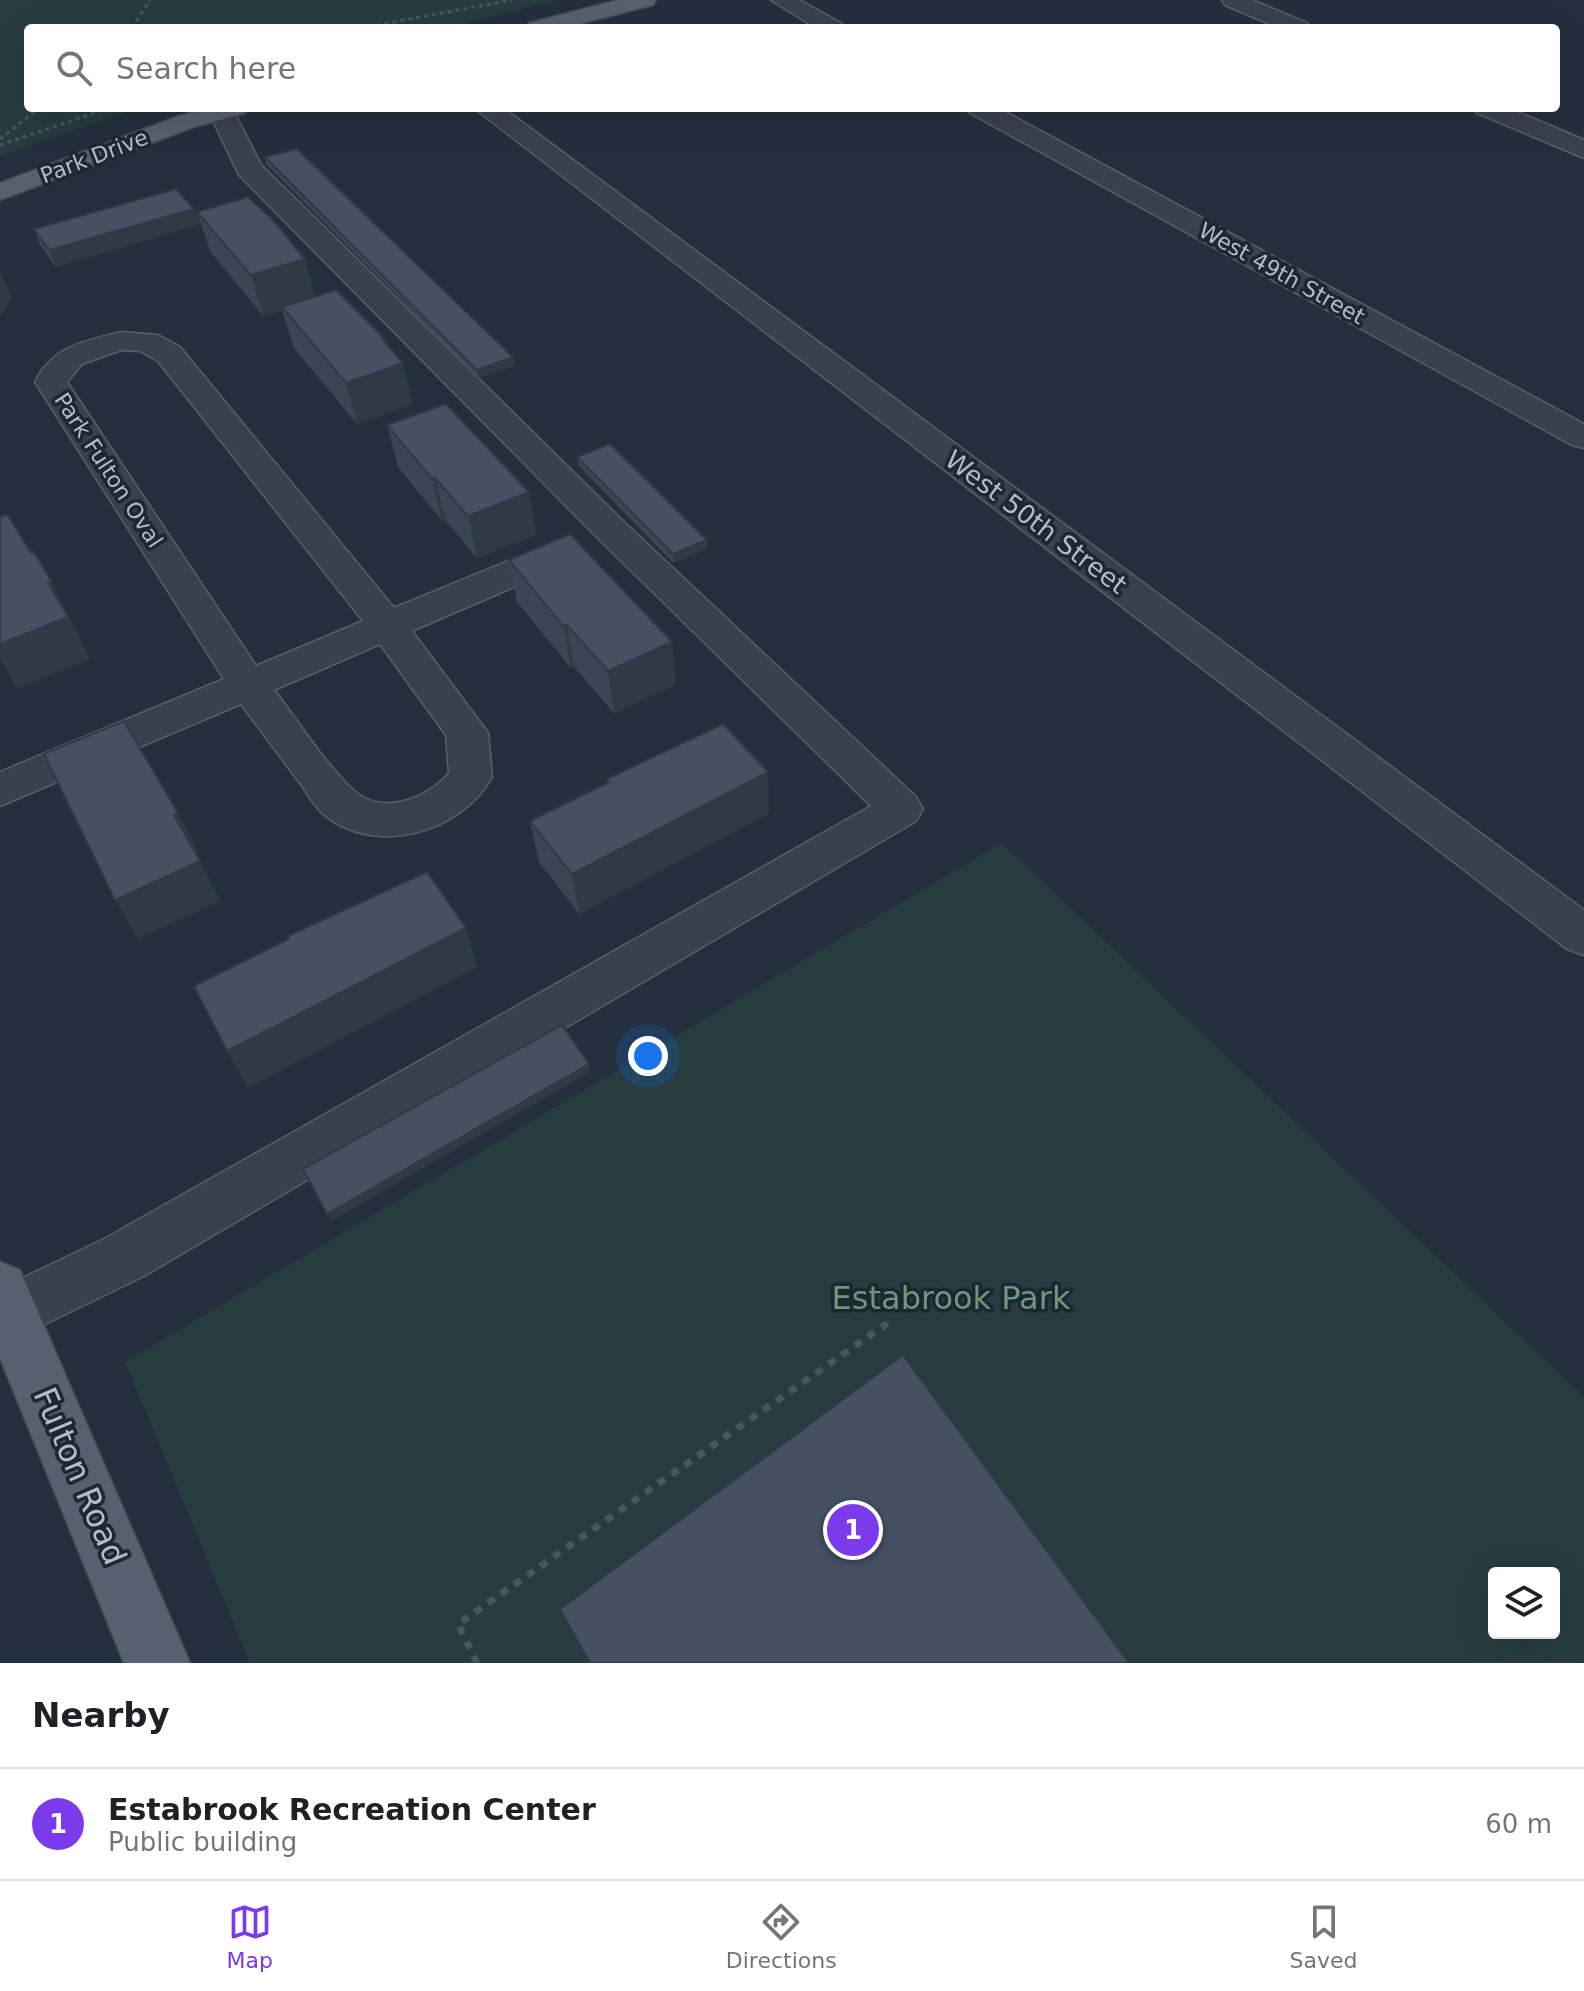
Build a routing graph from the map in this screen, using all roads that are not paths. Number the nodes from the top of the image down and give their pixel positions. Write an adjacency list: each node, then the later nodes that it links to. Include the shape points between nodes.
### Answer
1 (645, 0): 4 (main road)
2 (782, 0): 5 (street)
3 (1233, 0): 6 (street)
4 (552, 24)
5 (826, 24)
6 (1290, 24)
7 (222, 112): 13 (main road, Park Drive)
8 (230, 112): 15 (street, via 249,169)
9 (492, 112): 19 (street, West 50th Street)
10 (986, 112): 14 (street, West 49th Street)
11 (1495, 112): 12 (street)
12 (1584, 150)
13 (0, 192)
14 (1584, 438)
15 (612, 531): 16 (street); 20 (street, via 901,809 125,1257)
16 (389, 628): 17 (street); 17 (street, Park Fulton Oval, via 467,733 471,777 453,798 421,815 389,820 363,816 337,801); 17 (street, Park Fulton Oval, via 169,354 147,342 121,341 85,350 55,371 51,382)
17 (249, 686): 18 (street)
18 (0, 790)
19 (1584, 936)
20 (5, 1301): 21 (main road, Fulton Road)
21 (157, 1663)

